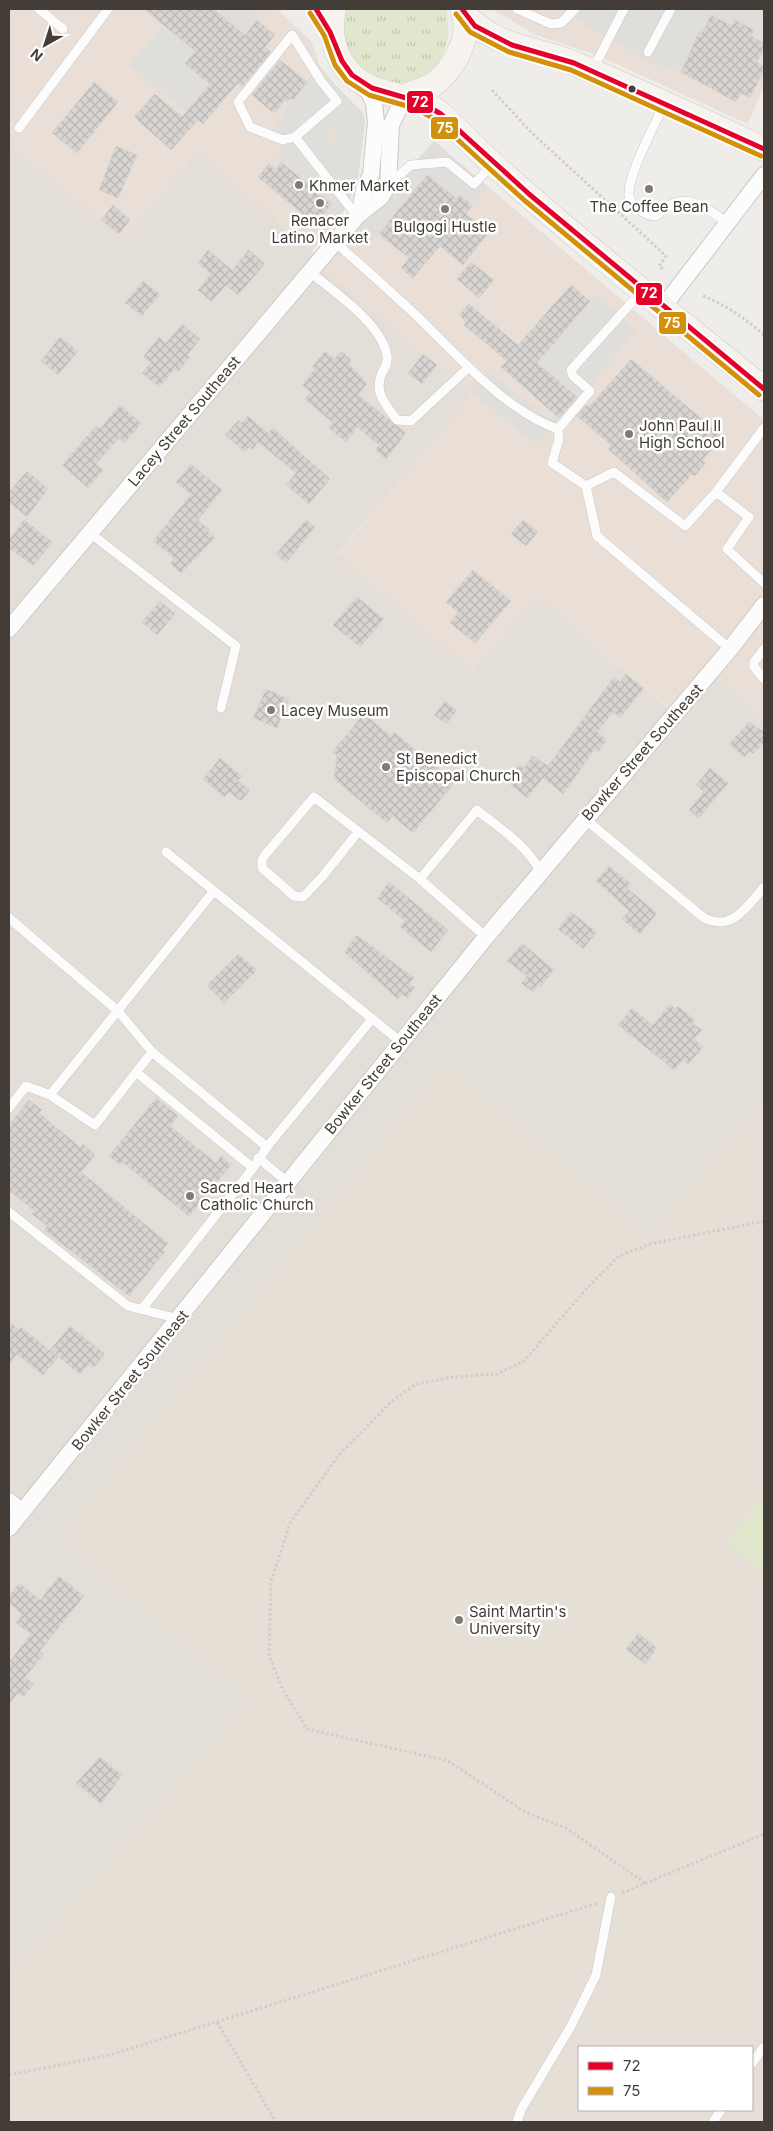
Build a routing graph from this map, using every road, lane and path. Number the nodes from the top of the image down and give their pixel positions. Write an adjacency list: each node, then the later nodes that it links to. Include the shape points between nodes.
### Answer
1 (39, 9): 10 (lane)
2 (108, 9): 18 (lane)
3 (316, 9): 11 (main road)
4 (334, 9): 11 (main road)
5 (517, 9): 6 (lane, via 552,24 561,23)
6 (575, 9)
7 (624, 9): 13 (lane)
8 (669, 10): 12 (lane)
9 (463, 11): 13 (main road, via 475,26 512,46); 16 (main road, via 464,40 453,66 433,84)
10 (63, 30)
11 (332, 35): 14 (main road, via 343,64)
12 (648, 52)
13 (592, 71): 17 (main road)
14 (365, 85): 16 (main road); 24 (street, via 374,104 376,122 371,174)
15 (492, 90): 27 (path, via 532,133 666,256 659,266)
16 (405, 96): 21 (main road, via 440,113); 23 (street, via 392,125)
17 (665, 103): 20 (main road); 25 (lane, via 635,170 629,197 631,203 656,216 673,202 686,201 700,204)
18 (19, 128)
19 (295, 137): 19 (lane, via 337,101 292,35 238,102 250,126 283,140); 24 (lane)
20 (764, 149)
21 (493, 164): 23 (lane, via 474,184 447,162 411,165); 29 (main road)
22 (764, 175): 25 (street)
23 (388, 185): 24 (street, Lacey Street Southeast, via 381,197)
24 (358, 214): 26 (street, Lacey Street Southeast)
25 (728, 223): 31 (street)
26 (335, 242): 28 (street, Lacey Street Southeast); 33 (lane)
27 (664, 270)
28 (310, 272): 33 (lane, via 352,306 380,336 387,356 378,381 380,397 397,420 412,422); 39 (street, Lacey Street Southeast)
29 (643, 290): 31 (main road); 36 (lane, via 571,370 573,376 590,391)
30 (703, 296): 32 (path, via 748,321)
31 (663, 307): 34 (main road)
32 (764, 335)
33 (468, 368): 36 (lane, via 539,423)
34 (764, 390)
35 (764, 428): 38 (lane)
36 (558, 429): 37 (lane, via 559,439 552,463)
37 (586, 486): 38 (lane, via 614,472 685,526); 43 (lane, via 597,536)
38 (716, 492): 40 (lane, via 749,517 727,549)
39 (90, 533): 42 (street, Lacey Street Southeast); 46 (lane, via 236,646)
40 (764, 583)
41 (764, 605): 43 (street, Bowker Street Southeast)
42 (9, 629)
43 (730, 649): 47 (street, Bowker Street Southeast)
44 (764, 649): 45 (lane, via 754,667)
45 (764, 678)
46 (222, 708)
47 (585, 819): 50 (street, Bowker Street Southeast); 52 (lane, via 704,918 715,923 730,921 743,912)
48 (358, 832): 48 (lane, via 314,797 265,855 262,868 294,896 303,897); 51 (lane)
49 (166, 852): 53 (lane)
50 (540, 871): 51 (lane, via 525,850 477,810); 55 (street, Bowker Street Southeast)
51 (420, 879): 55 (lane)
52 (764, 886)
53 (213, 892): 56 (lane); 57 (lane)
54 (9, 918): 56 (lane)
55 (486, 937): 58 (street, Bowker Street Southeast)
56 (118, 1011): 59 (lane); 61 (lane)
57 (372, 1018): 58 (lane); 63 (lane)
58 (401, 1042): 66 (street, Bowker Street Southeast)
59 (152, 1052): 60 (lane); 63 (lane)
60 (136, 1072): 61 (lane, via 95,1125); 65 (lane)
61 (50, 1095): 62 (lane, via 26,1086)
62 (9, 1108)
63 (267, 1146): 64 (lane)
64 (258, 1158): 65 (lane); 66 (lane)
65 (253, 1168): 69 (lane)
66 (289, 1183): 70 (street, Bowker Street Southeast)
67 (9, 1212): 69 (lane, via 128,1306)
68 (764, 1221): 75 (path, via 650,1244 619,1256 524,1361 497,1374 416,1384 390,1403 338,1456 290,1523 271,1582 269,1656 284,1692 307,1729 448,1761 527,1813 566,1828)
69 (142, 1309): 70 (lane)
70 (179, 1319): 72 (street, Bowker Street Southeast)
71 (9, 1501): 72 (street)
72 (22, 1512): 73 (street, Bowker Street Southeast)
73 (9, 1528)
74 (764, 1834): 75 (path)
75 (645, 1883): 76 (path)
76 (611, 1897): 77 (path, via 587,1908); 83 (lane, via 596,1976)
77 (217, 2022): 80 (path, via 110,2055); 82 (path)
78 (764, 2047): 79 (lane)
79 (753, 2062)
80 (9, 2075)
81 (720, 2111): 84 (lane)
82 (276, 2122)
83 (517, 2122)
84 (713, 2122)

